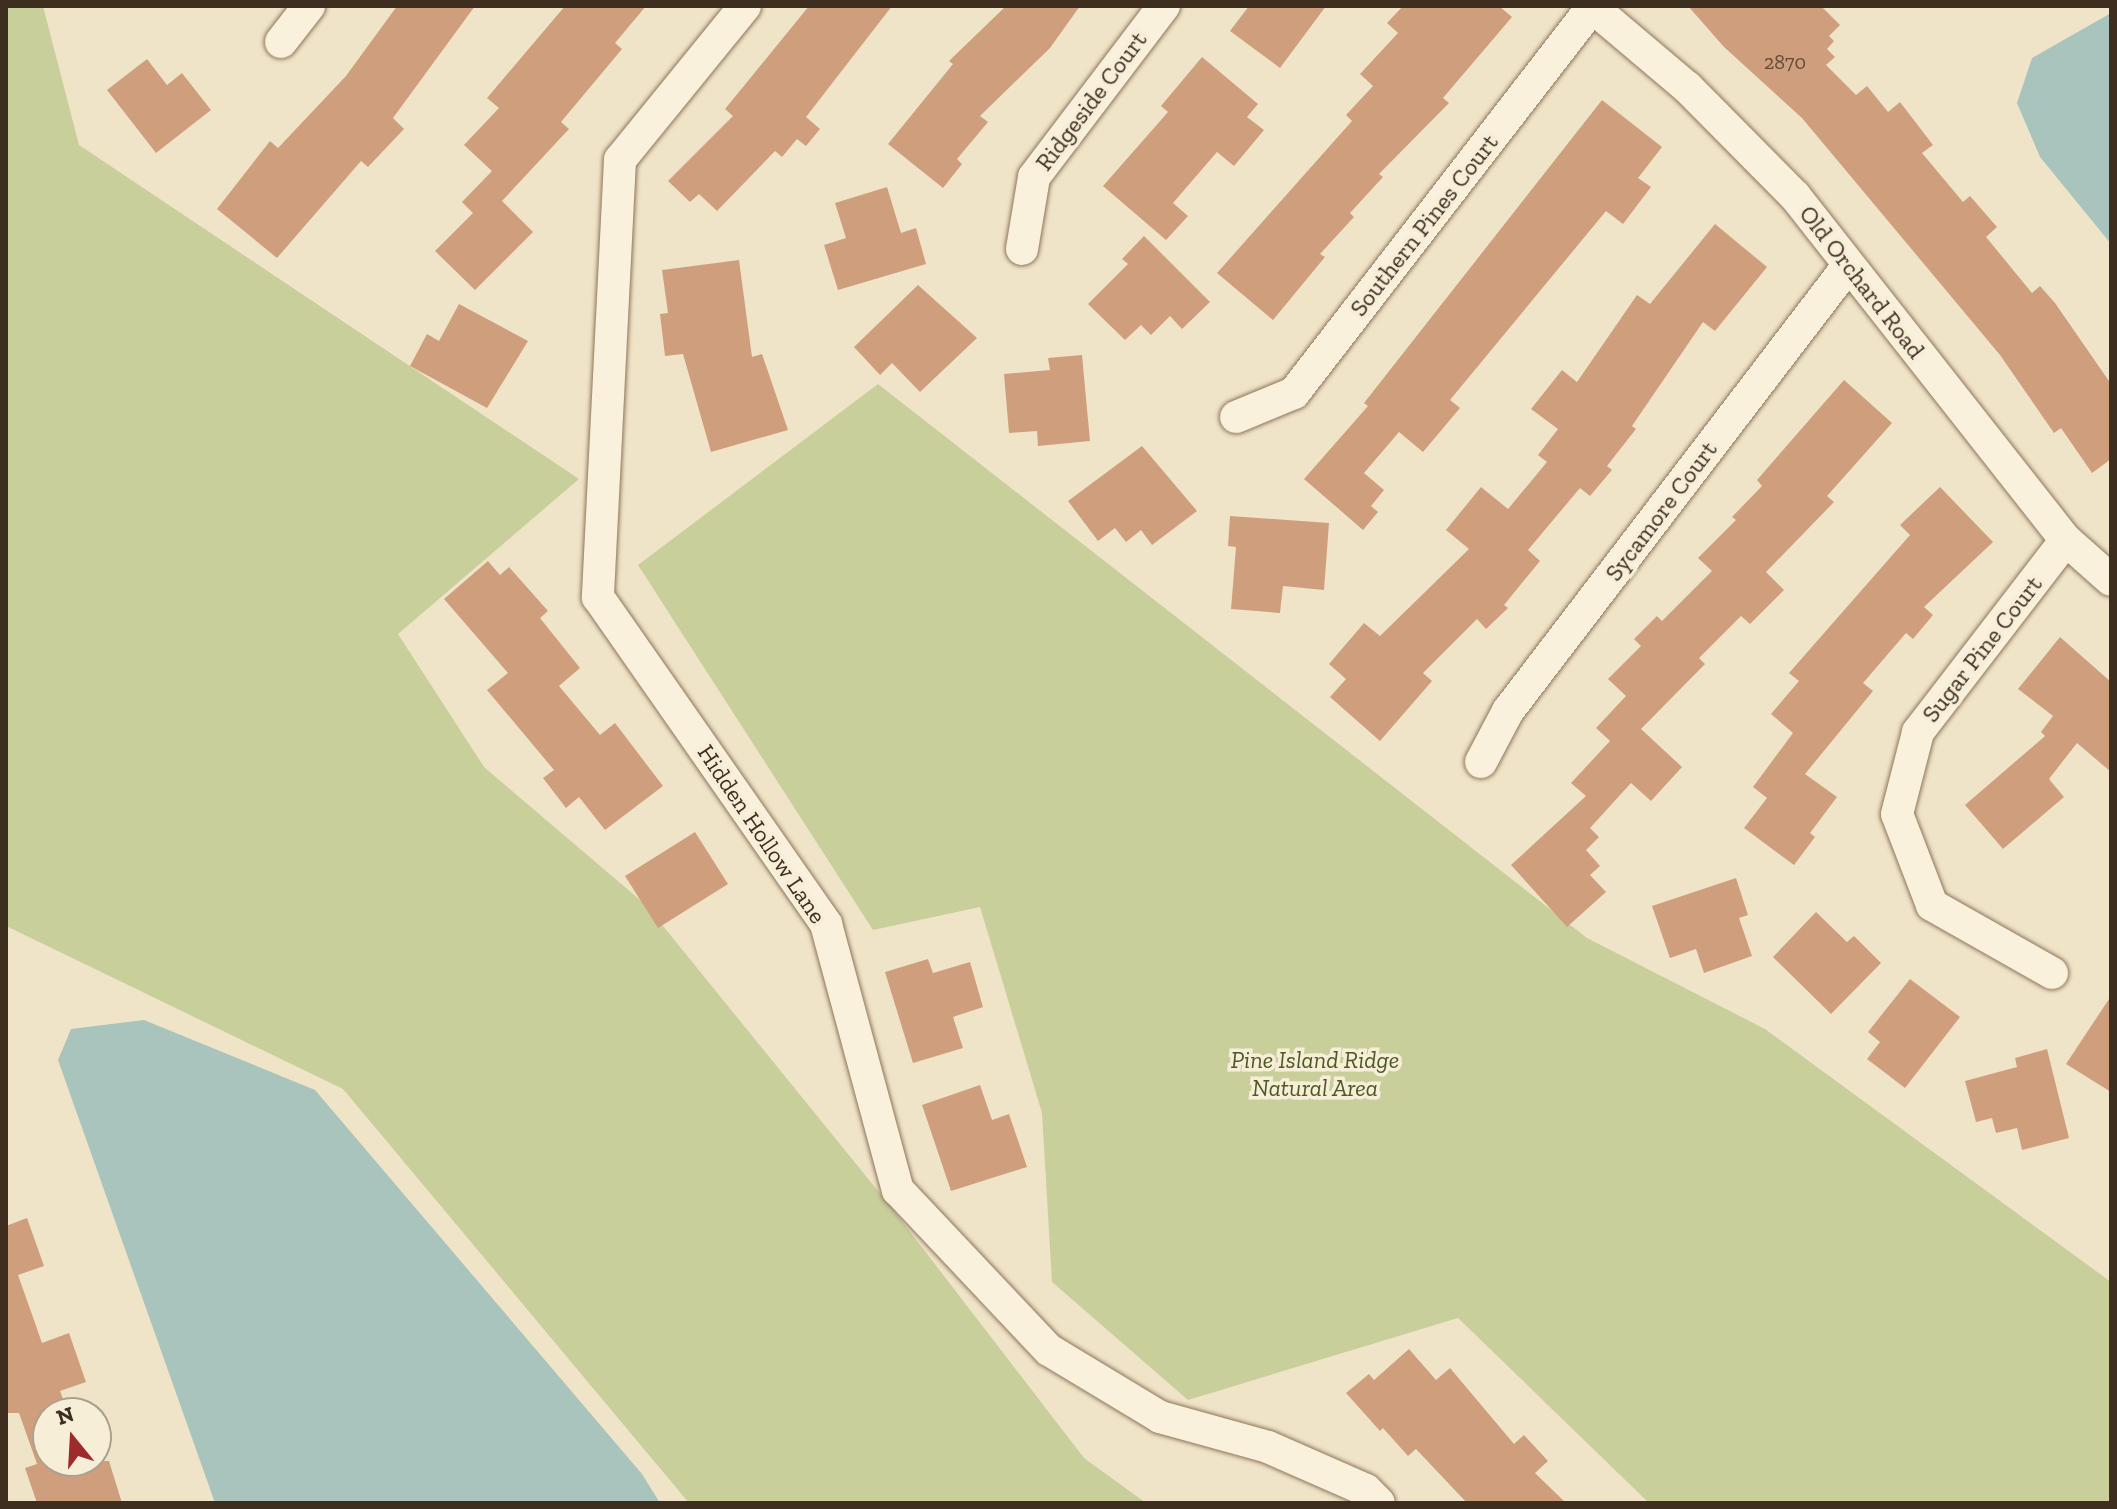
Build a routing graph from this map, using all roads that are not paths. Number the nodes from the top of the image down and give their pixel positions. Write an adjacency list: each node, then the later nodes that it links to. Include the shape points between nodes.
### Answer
1 (309, 6): 5 (street)
2 (745, 6): 13 (street, Hidden Hollow Lane, via 620,160 598,597 826,924 898,1190 1049,1350 1160,1417 1268,1447 1366,1490)
3 (1164, 6): 6 (street, Ridgeside Court, via 1034,177)
4 (1591, 7): 7 (street, Old Orchard Road, via 1687,87 1795,196); 8 (street, Southern Pines Court, via 1294,393)
5 (281, 42)
6 (1022, 249)
7 (1848, 266): 9 (street, Old Orchard Road); 11 (street, Sycamore Court, via 1508,711)
8 (1236, 417)
9 (2066, 540): 10 (street, Old Orchard Road); 12 (street, Sugar Pine Court, via 1918,732 1897,814 1932,905)
10 (2111, 580)
11 (1481, 762)
12 (2052, 973)
13 (1379, 1503)

